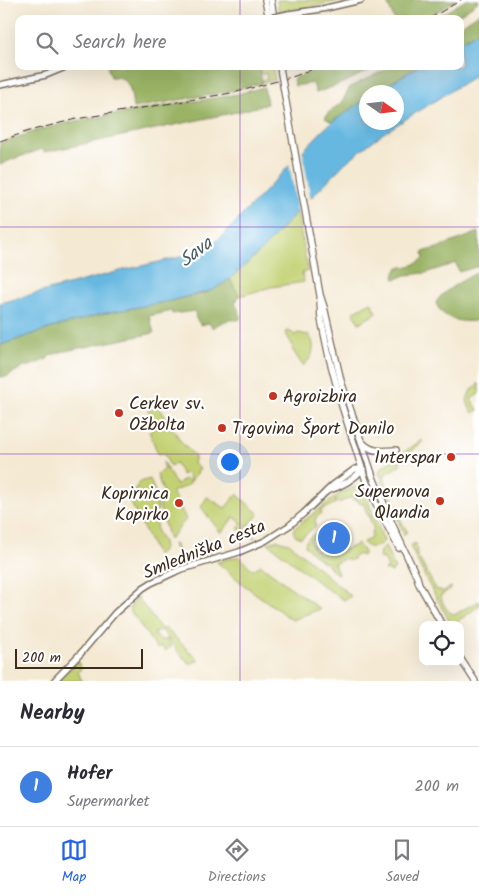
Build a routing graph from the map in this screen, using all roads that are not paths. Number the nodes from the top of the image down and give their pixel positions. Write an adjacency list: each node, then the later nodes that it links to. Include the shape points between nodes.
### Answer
1 (265, 0): 4 (main road)
2 (271, 0): 5 (main road)
3 (361, 0): 6 (street, bridge)
4 (267, 15)
5 (273, 15)
6 (284, 15)
7 (58, 70): 9 (street)
8 (281, 70): 10 (main road, bridge)
9 (0, 85)
10 (320, 295): 11 (main road, via 341,381); 13 (main road, via 329,357)
11 (360, 440): 12 (main road, via 374,450); 14 (main road, via 378,492)
12 (396, 450)
13 (363, 469): 14 (main road, via 383,519); 17 (street, Smledniška cesta, via 327,491 290,525 265,541 179,570 142,588)
14 (419, 584): 15 (main road)
15 (440, 621)
16 (464, 664): 18 (main road)
17 (54, 681)
18 (475, 681)

